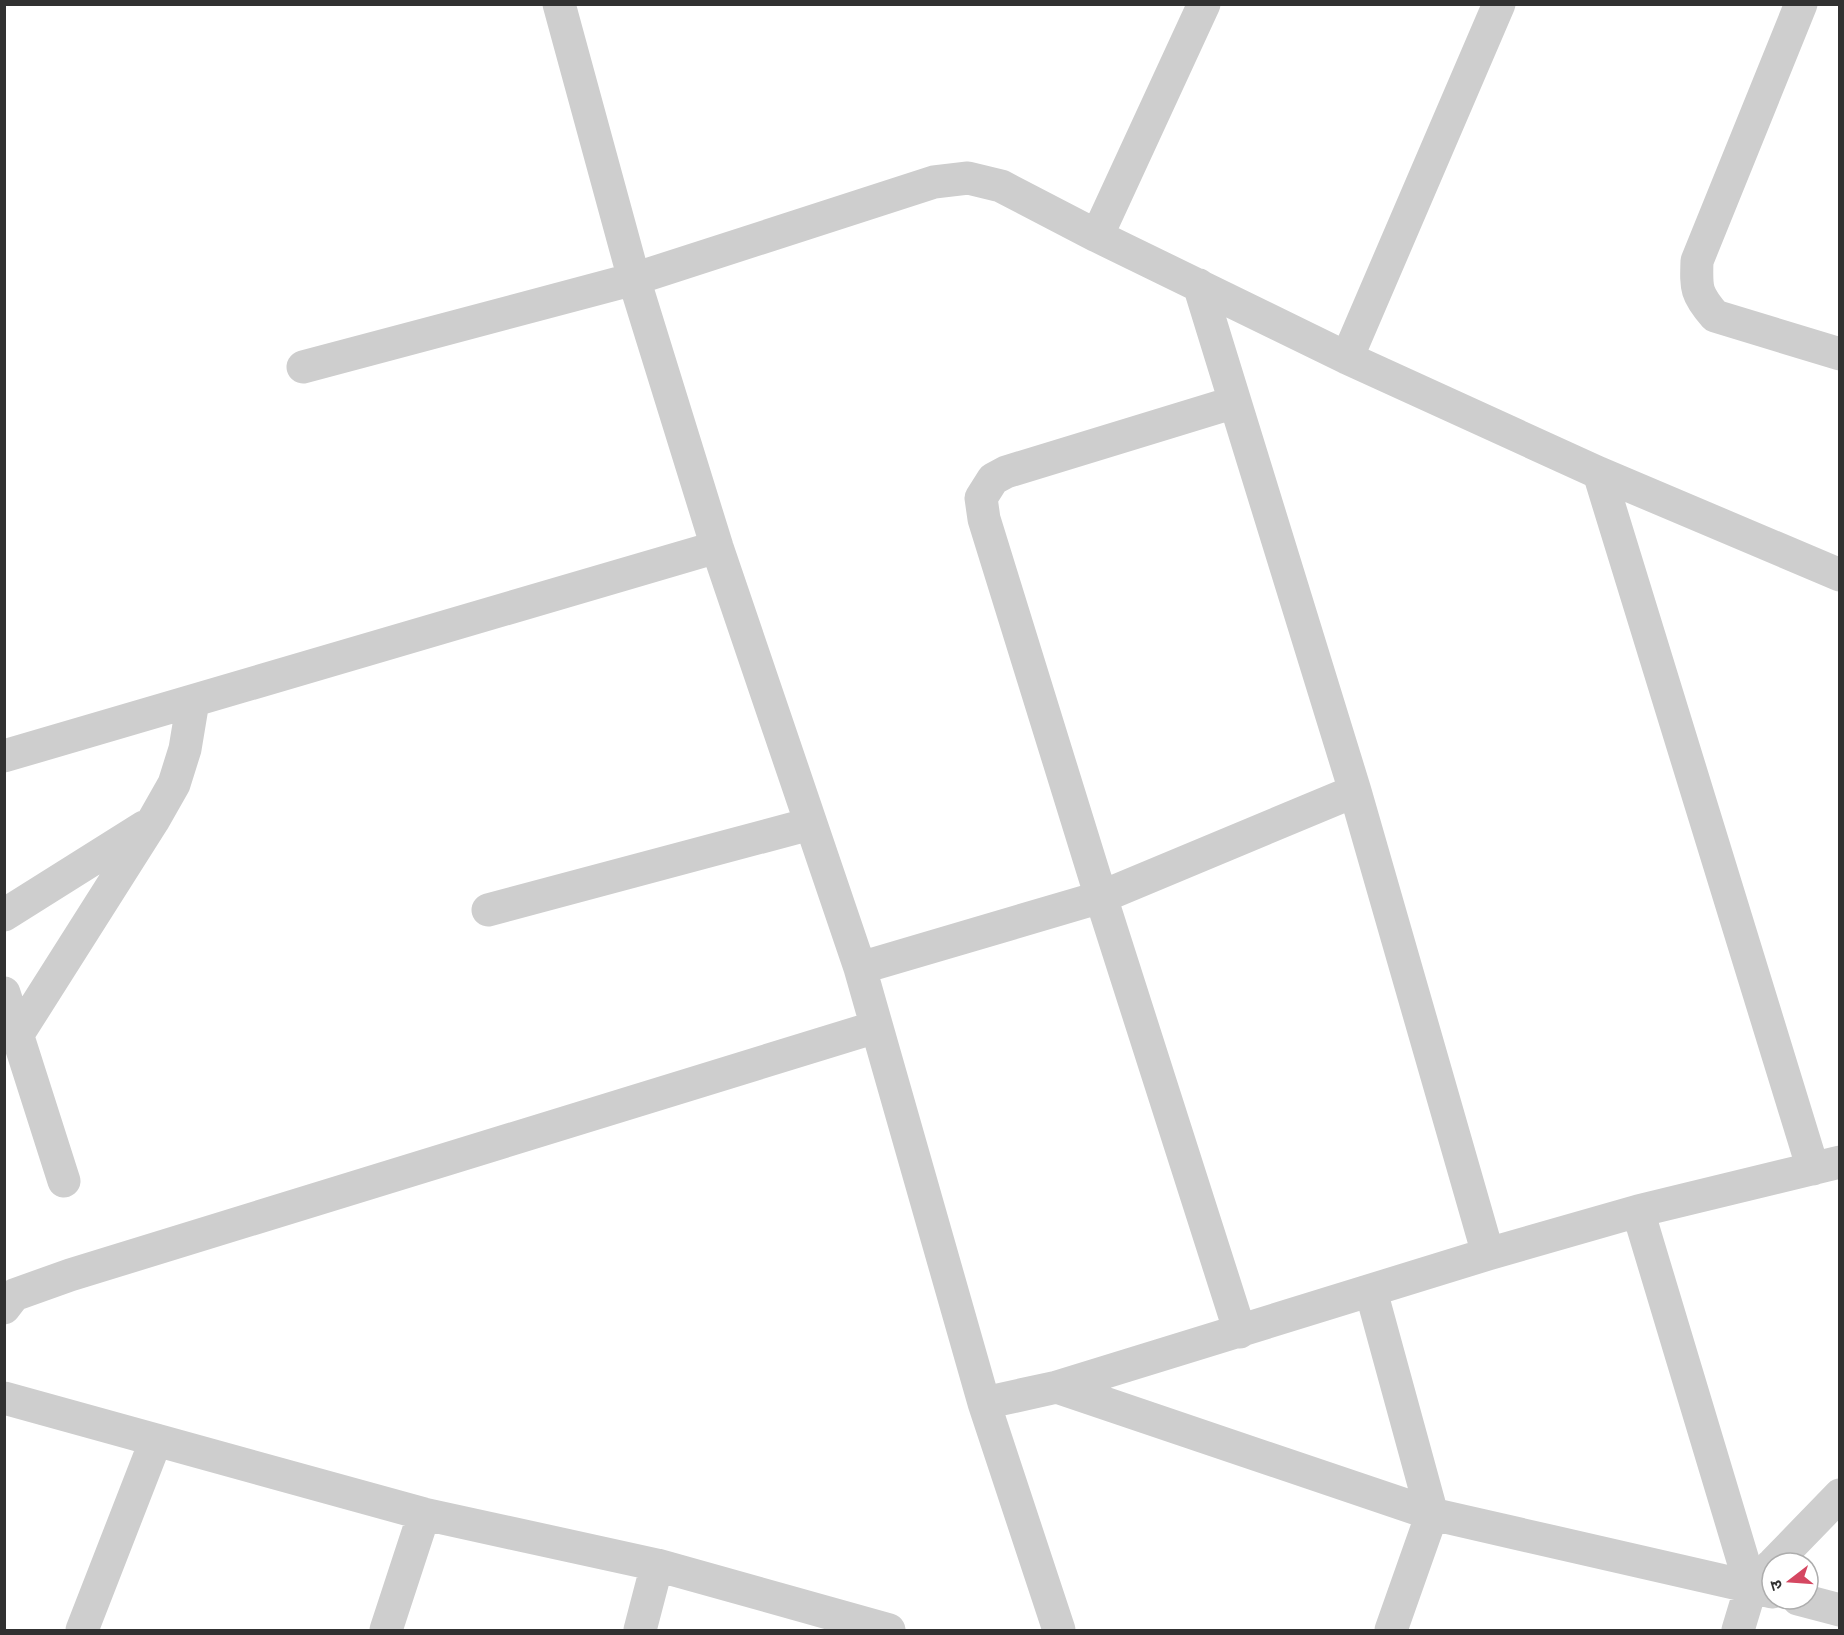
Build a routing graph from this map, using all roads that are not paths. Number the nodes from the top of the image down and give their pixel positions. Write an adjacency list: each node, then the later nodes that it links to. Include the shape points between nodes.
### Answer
1 (559, 4): 6 (street)
2 (1204, 4): 5 (street)
3 (1499, 4): 9 (street)
4 (1801, 4): 8 (street, via 1697,261 1696,283 1701,301 1715,315)
5 (1097, 236): 6 (street, via 1000,186 968,178 934,182); 7 (street)
6 (634, 279): 10 (street); 13 (street)
7 (1199, 285): 9 (street); 11 (street)
8 (1839, 354)
9 (1347, 358): 12 (street)
10 (303, 367)
11 (1235, 402): 17 (street); 20 (street, via 1006,471 993,479 981,498 984,519)
12 (1599, 473): 14 (street); 27 (street)
13 (717, 547): 15 (street); 19 (street)
14 (1839, 575)
15 (193, 701): 16 (street); 18 (street, via 174,784)
16 (4, 756)
17 (1355, 791): 20 (street); 30 (street)
18 (153, 821): 22 (street); 26 (street)
19 (810, 824): 21 (street); 23 (street)
20 (1101, 897): 23 (street); 33 (street)
21 (488, 910)
22 (4, 915)
23 (860, 968): 25 (street)
24 (4, 993): 26 (street)
25 (876, 1027): 32 (street, via 70,1275 14,1294); 36 (street)
26 (18, 1034): 28 (street)
27 (1826, 1165): 29 (street)
28 (64, 1181)
29 (1638, 1211): 30 (street); 42 (street)
30 (1488, 1254): 31 (street)
31 (1371, 1291): 33 (street); 40 (street)
32 (4, 1308)
33 (1240, 1332): 34 (street)
34 (1057, 1387): 36 (street); 40 (street)
35 (4, 1398): 37 (street)
36 (984, 1403): 52 (street)
37 (156, 1440): 39 (street); 48 (street)
38 (1839, 1495): 41 (street)
39 (424, 1514): 43 (street); 49 (street)
40 (1432, 1514): 44 (street); 53 (street)
41 (1790, 1551)
42 (1760, 1557)
43 (657, 1565): 50 (street); 51 (street)
44 (1760, 1576)
45 (1760, 1590): 54 (street)
46 (1820, 1605): 47 (street)
47 (1839, 1610)
48 (82, 1630)
49 (386, 1630)
50 (640, 1630)
51 (889, 1630)
52 (1059, 1630)
53 (1391, 1630)
54 (1738, 1630)

